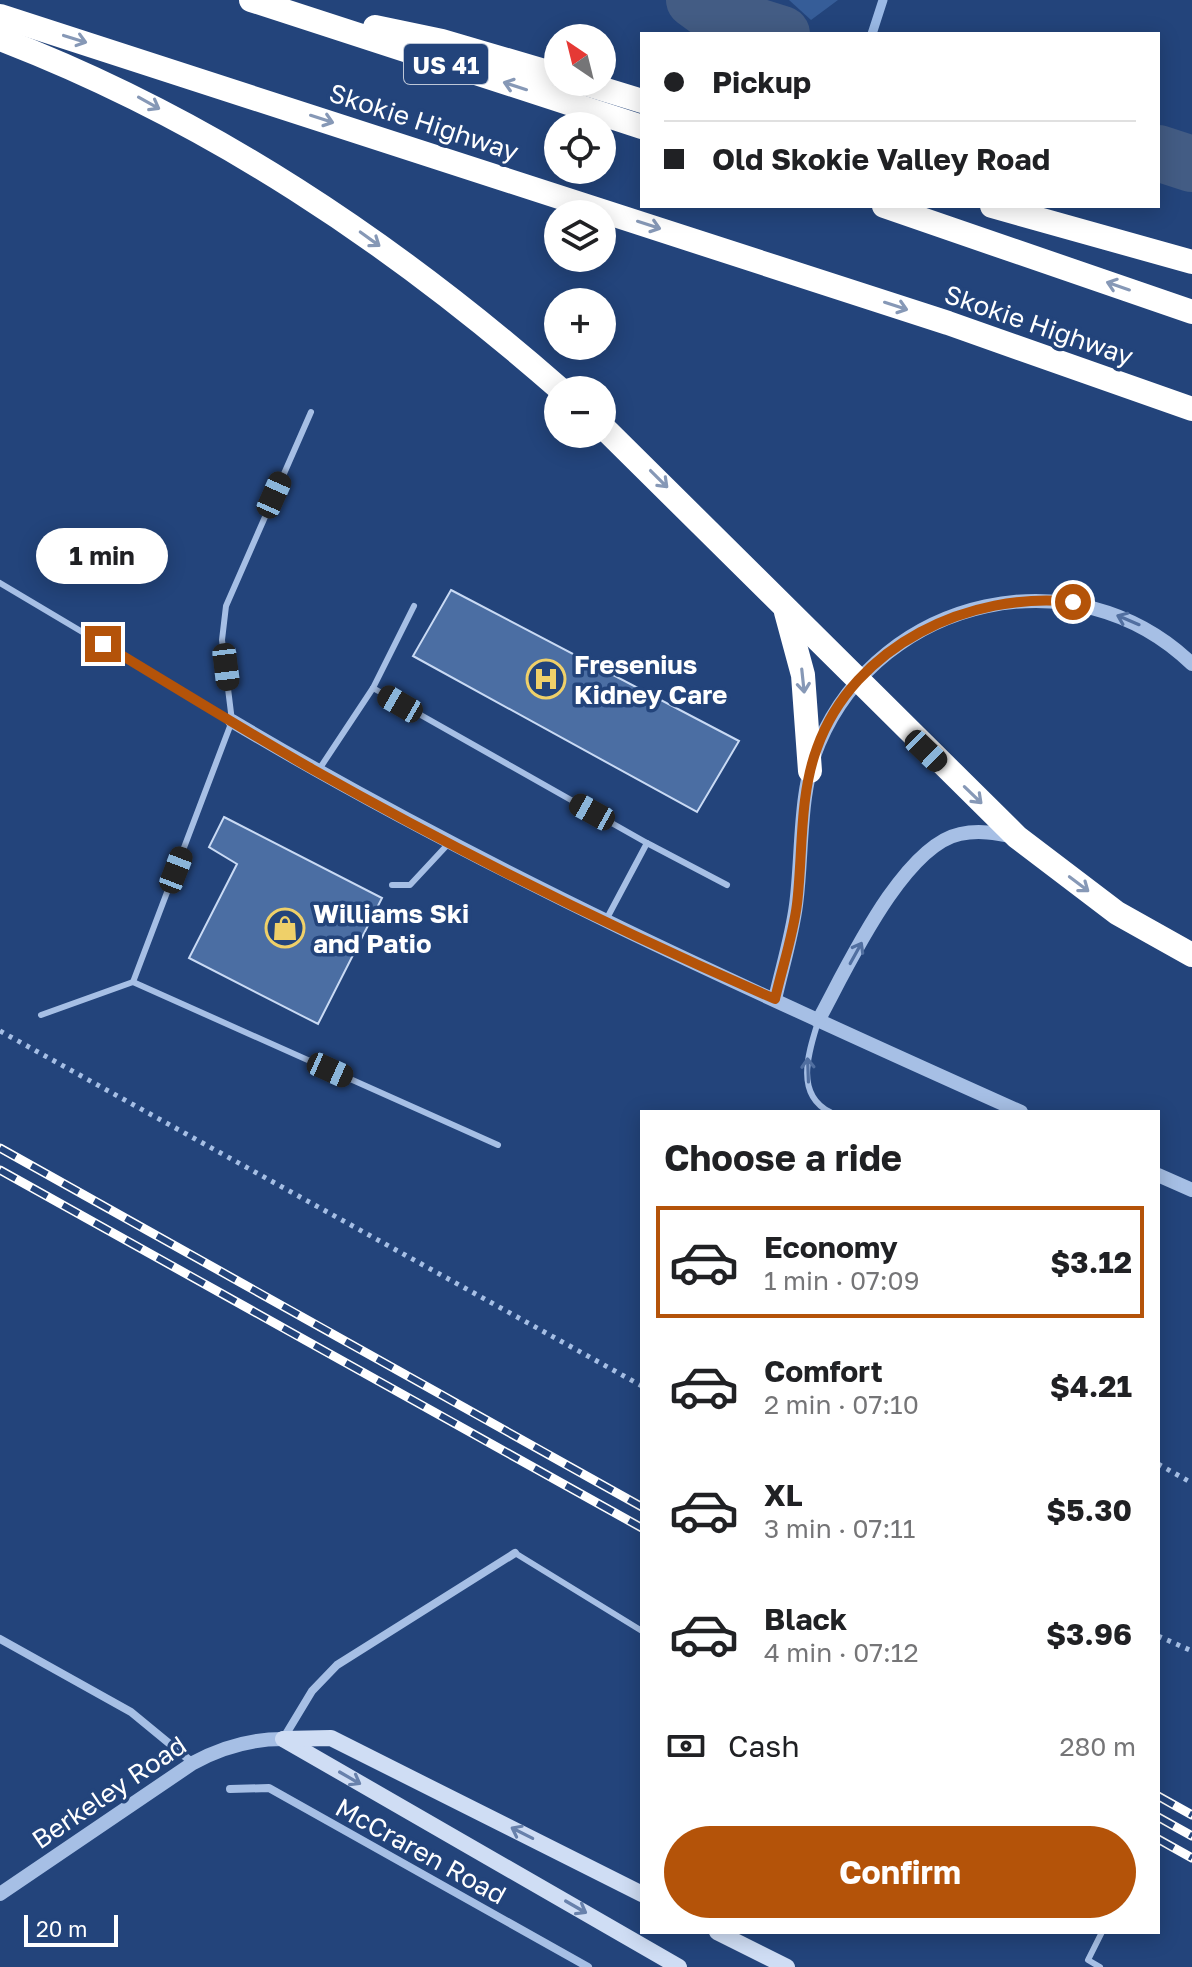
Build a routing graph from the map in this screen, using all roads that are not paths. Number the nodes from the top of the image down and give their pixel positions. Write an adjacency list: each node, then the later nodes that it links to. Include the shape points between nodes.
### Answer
1 (254, 1): 4 (highway, via 442,41); 7 (highway, US 41, one-way to 1)
2 (0, 16): 13 (highway, Skokie Highway, one-way to 13, via 948,323)
3 (0, 39): 12 (highway, one-way to 12, via 135,95 253,160 369,238)
4 (544, 71)
5 (616, 93): 6 (highway)
6 (640, 100)
7 (640, 126)
8 (890, 208): 11 (highway, one-way to 8)
9 (999, 208): 10 (highway)
10 (1192, 262)
11 (1192, 312)
12 (545, 376)
13 (1192, 409)
14 (311, 412): 22 (lane, via 226,606 222,640)
15 (616, 440): 17 (highway, one-way to 17)
16 (0, 583): 22 (lane)
17 (784, 605): 20 (highway); 23 (highway, one-way to 23, via 803,675)
18 (414, 606): 21 (lane)
19 (1192, 664): 20 (street, one-way to 20, via 1155,634 1121,616 1073,602 1025,600 947,618 894,650)
20 (859, 680): 23 (street, via 827,725); 25 (highway, one-way to 25)
21 (373, 688): 24 (lane); 27 (lane)
22 (232, 721): 24 (street); 32 (lane)
23 (810, 771): 33 (street, via 796,908)
24 (318, 772): 26 (street)
25 (1017, 837): 31 (highway, one-way to 31, via 1117,913); 35 (street, one-way to 25, via 901,878 931,848 957,835)
26 (450, 842): 28 (lane, via 410,885); 30 (street)
27 (647, 843): 29 (lane); 30 (lane)
28 (392, 885)
29 (727, 885)
30 (606, 920): 33 (street)
31 (1192, 955)
32 (133, 982): 34 (lane); 38 (lane)
33 (775, 999): 35 (street)
34 (41, 1015)
35 (818, 1021): 36 (lane, one-way to 35, via 809,1087 806,1061); 37 (street)
36 (827, 1110)
37 (1017, 1110)
38 (498, 1145)
39 (1160, 1176): 40 (street)
40 (1192, 1190)
41 (515, 1553): 42 (lane); 44 (street, via 337,1665 312,1691)
42 (640, 1630)
43 (0, 1639): 45 (street, via 131,1712)
44 (283, 1739): 45 (street, Berkeley Road, via 258,1739 216,1750); 47 (main road, one-way to 44, via 331,1738); 52 (main road, one-way to 52)
45 (193, 1763): 48 (street, Berkeley Road)
46 (230, 1789): 51 (street, McCraren Road, via 269,1788)
47 (640, 1893)
48 (0, 1894)
49 (721, 1934): 53 (main road)
50 (1101, 1934): 54 (lane, via 1088,1960)
51 (588, 1967)
52 (679, 1967)
53 (787, 1967)
54 (1100, 1967)

